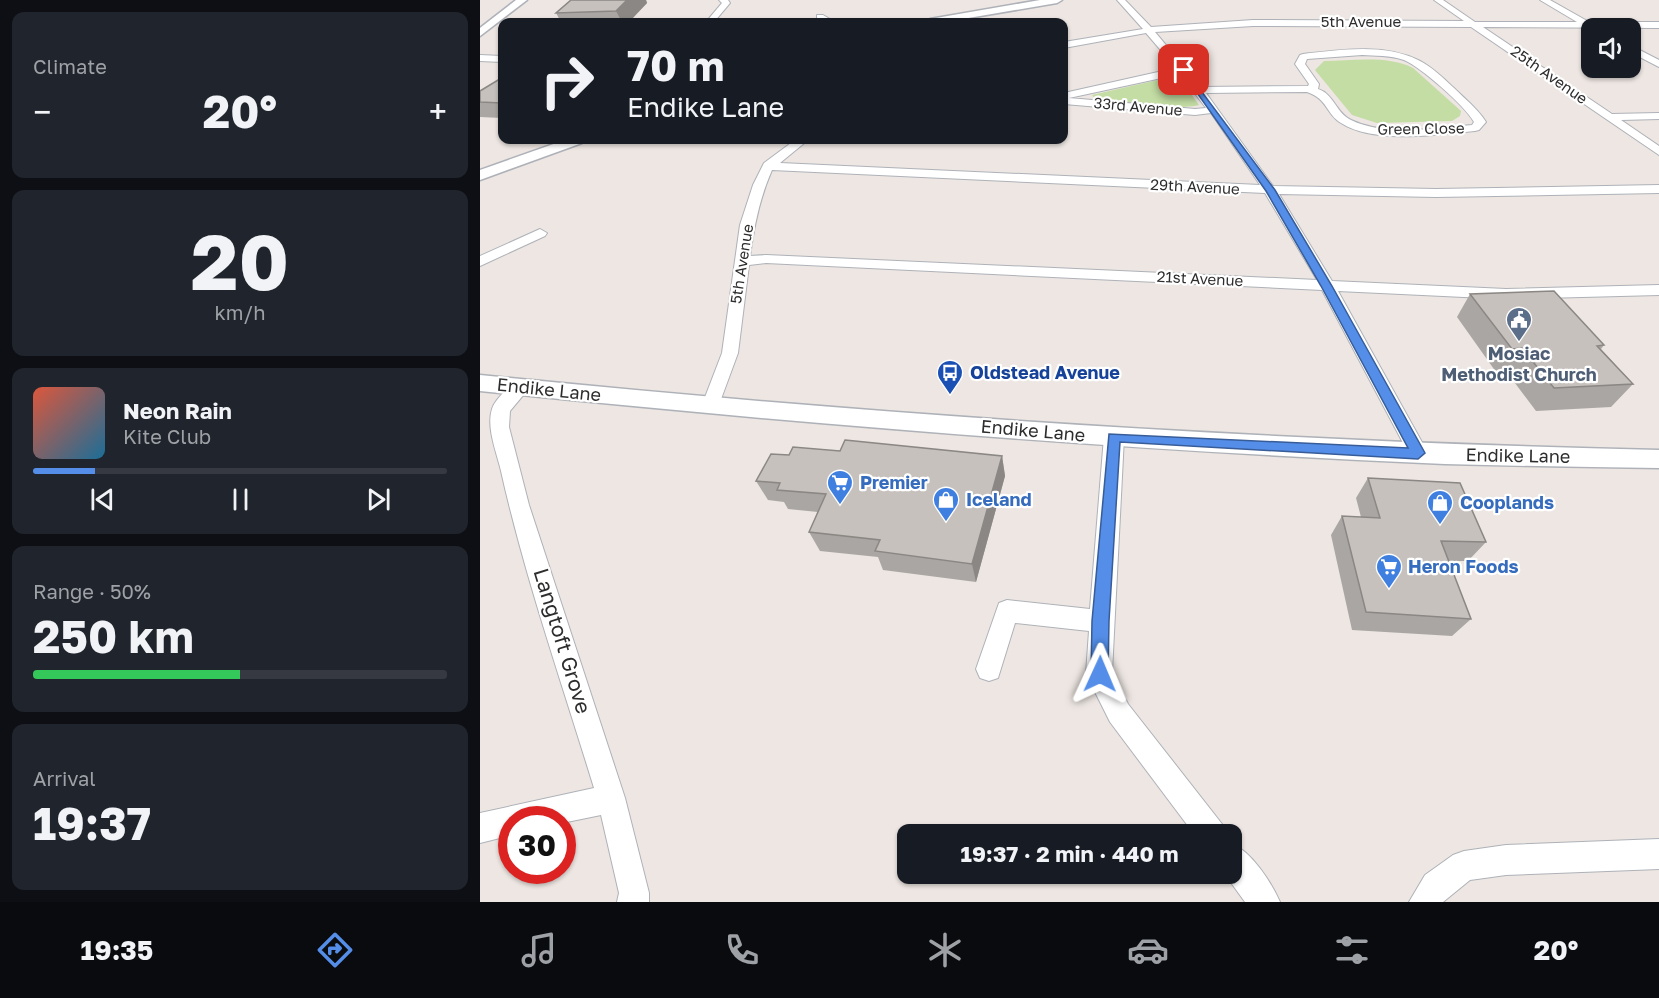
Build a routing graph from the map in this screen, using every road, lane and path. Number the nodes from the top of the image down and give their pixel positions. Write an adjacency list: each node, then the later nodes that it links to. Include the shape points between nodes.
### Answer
1 (522, 0): 7 (street)
2 (723, 0): 8 (street, via 726,3)
3 (1057, 0): 9 (street)
4 (1121, 0): 16 (street)
5 (1438, 0): 12 (street, 25th Avenue)
6 (1544, 0): 11 (street)
7 (499, 18)
8 (713, 18)
9 (953, 18)
10 (498, 19): 17 (street)
11 (1581, 21)
12 (1473, 23): 15 (street, 5th Avenue); 16 (street, 5th Avenue, via 1293,22); 30 (street, 25th Avenue)
13 (1659, 25): 14 (street, 5th Avenue)
14 (1641, 26)
15 (1581, 27)
16 (1150, 30): 18 (street, 5th Avenue); 23 (street)
17 (480, 33)
18 (1068, 44)
19 (1641, 54): 22 (street)
20 (480, 58): 21 (street)
21 (498, 59)
22 (1659, 64)
23 (1184, 70): 25 (street); 26 (street, 33rd Avenue)
24 (1309, 89): 24 (street, Green Close, via 1314,84 1300,63 1303,57 1404,57 1417,63 1480,122 1475,128 1457,130 1359,128 1343,120 1322,94); 25 (street)
25 (1199, 90): 28 (street)
26 (1068, 94)
27 (1068, 99): 28 (street, 33rd Avenue, via 1195,112)
28 (1213, 110): 37 (street)
29 (1659, 116): 30 (street)
30 (1609, 117): 33 (street, 25th Avenue)
31 (566, 144): 35 (street)
32 (797, 144): 34 (street, 5th Avenue)
33 (1659, 152)
34 (768, 166): 37 (street, 29th Avenue); 39 (street, 5th Avenue, via 747,225)
35 (480, 176)
36 (1659, 189): 37 (street, 29th Avenue)
37 (1270, 190): 41 (street)
38 (540, 233): 40 (street)
39 (741, 261): 41 (street, 21st Avenue, via 778,259); 45 (street, 5th Avenue, via 730,353)
40 (480, 262)
41 (1326, 286): 42 (street, 21st Avenue, via 1506,294); 47 (street)
42 (1659, 290)
43 (480, 383): 44 (street, Endike Lane)
44 (521, 387): 45 (street, Endike Lane); 51 (street, Langtoft Grove, via 501,409 500,427 519,505)
45 (711, 405): 46 (street, Endike Lane)
46 (1114, 437): 47 (street, Endike Lane); 49 (street)
47 (1418, 453): 48 (street, Endike Lane)
48 (1659, 459)
49 (1101, 621): 50 (street, via 1006,611); 54 (street, via 1100,674 1119,713)
50 (988, 669)
51 (611, 798): 52 (street); 58 (street, Langtoft Grove)
52 (576, 806)
53 (498, 824): 55 (street)
54 (1204, 824)
55 (480, 828)
56 (1659, 854): 60 (street, via 1506,860 1464,866 1436,886)
57 (1242, 872): 59 (street)
58 (633, 902)
59 (1264, 902)
60 (1425, 902)

